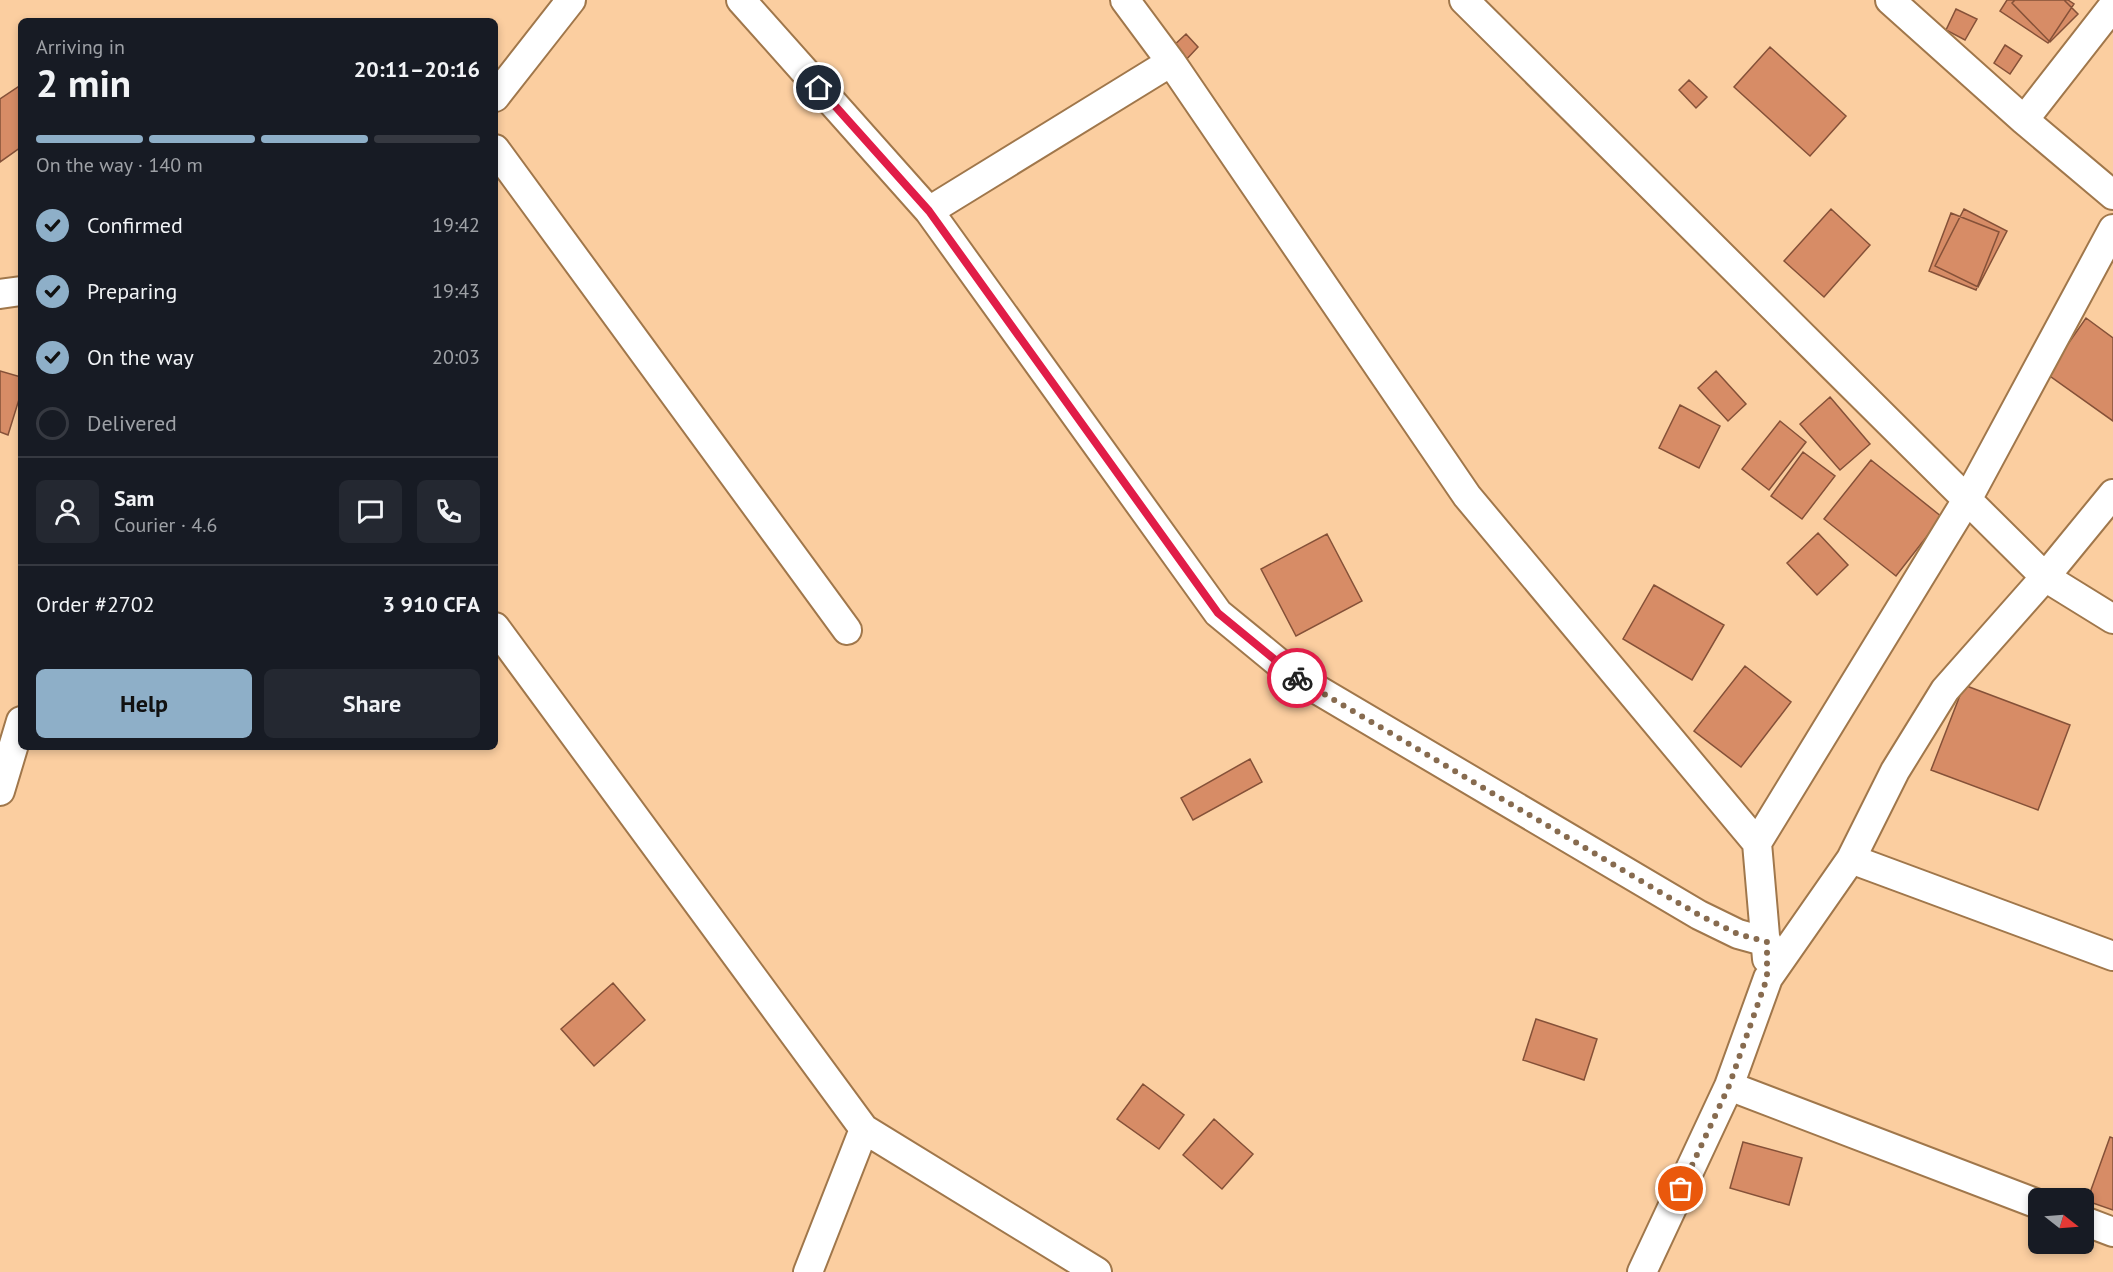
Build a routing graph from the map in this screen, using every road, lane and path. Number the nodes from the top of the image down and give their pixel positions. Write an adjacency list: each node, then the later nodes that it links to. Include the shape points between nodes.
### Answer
1 (571, 0): 8 (street)
2 (741, 0): 12 (street)
3 (1125, 0): 7 (street)
4 (1464, 0): 17 (street)
5 (1890, 0): 9 (street)
6 (2113, 6): 9 (street)
7 (1171, 62): 12 (street); 24 (street, via 1467,496)
8 (498, 93)
9 (2024, 120): 11 (street)
10 (498, 153): 20 (street)
11 (2113, 195)
12 (929, 211): 26 (street, via 1218,613 1296,677 1699,915 1738,934)
13 (2113, 229): 17 (street)
14 (18, 291): 15 (street)
15 (0, 294)
16 (2113, 494): 18 (street)
17 (1968, 498): 18 (street); 24 (street)
18 (2045, 577): 19 (street); 25 (street, via 1945,690 1894,771)
19 (2113, 619)
20 (847, 630)
21 (498, 631): 30 (street)
22 (18, 731): 23 (street)
23 (0, 791)
24 (1757, 843): 26 (street)
25 (1851, 860): 27 (street); 28 (street)
26 (1767, 942): 28 (street)
27 (2113, 956)
28 (1767, 978): 29 (street)
29 (1729, 1086): 31 (street); 36 (street)
30 (864, 1129): 34 (street); 35 (street)
31 (2028, 1200)
32 (2094, 1225): 33 (street)
33 (2113, 1232)
34 (808, 1272)
35 (1097, 1272)
36 (1642, 1272)

